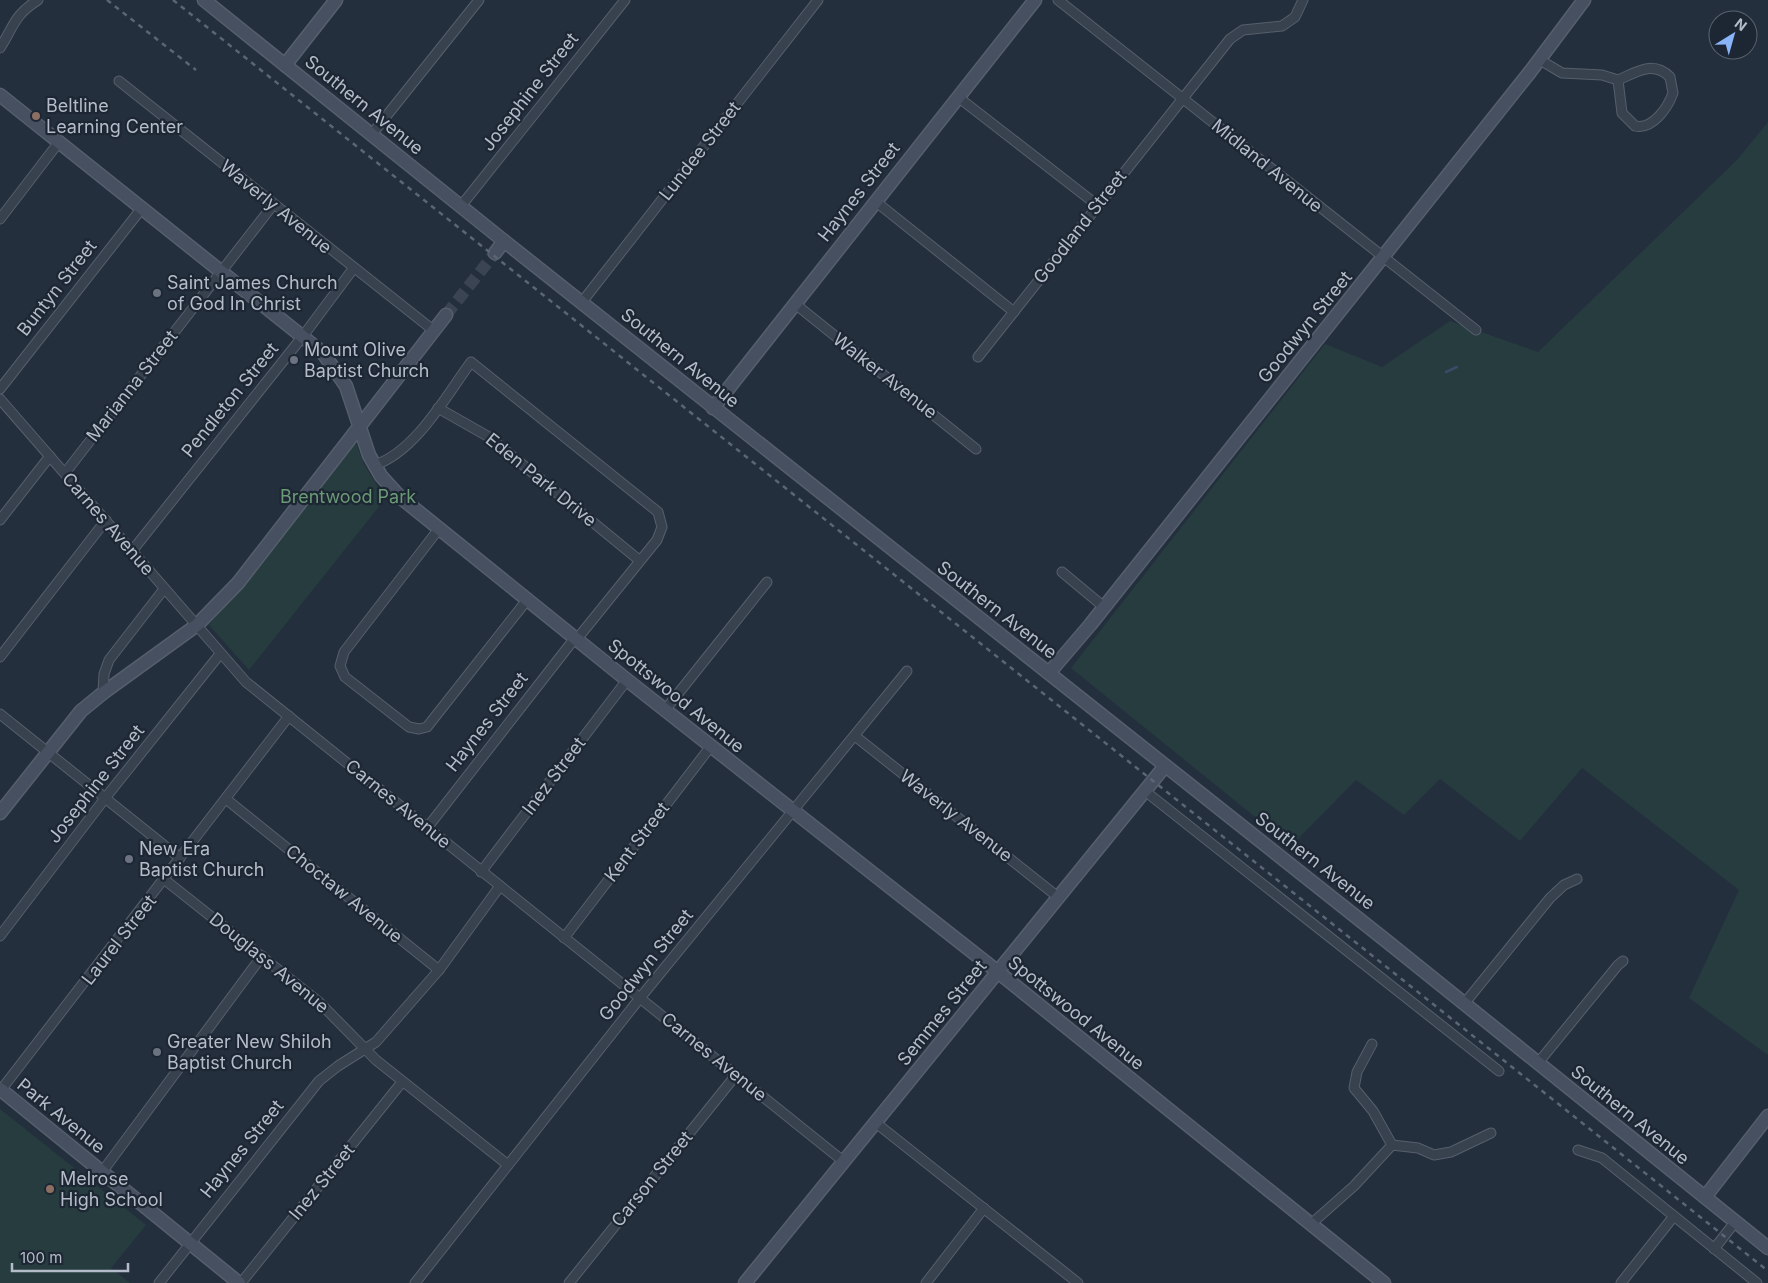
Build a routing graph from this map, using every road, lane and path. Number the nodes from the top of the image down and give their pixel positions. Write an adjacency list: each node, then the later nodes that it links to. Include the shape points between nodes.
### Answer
1 (38, 0): 11 (street, via 13,21)
2 (336, 0): 13 (main road)
3 (479, 0): 19 (street)
4 (625, 0): 24 (street, Josephine Street)
5 (818, 0): 32 (street, Lundee Street)
6 (1035, 0): 17 (main road, Haynes Street)
7 (1058, 0): 18 (street, Midland Avenue)
8 (1303, 0): 18 (street, Goodland Street, via 1295,17 1282,26 1243,30 1230,39)
9 (1584, 0): 12 (main road, Goodwyn Street)
10 (212, 3): 13 (main road, Southern Avenue)
11 (0, 48)
12 (1540, 60): 14 (street, via 1562,73 1602,75); 29 (main road, Goodwyn Street)
13 (285, 65): 19 (main road, Southern Avenue)
14 (1618, 80): 14 (street, via 1653,67 1670,76 1673,93 1651,124 1635,126 1622,113)
15 (119, 81): 22 (street, Waverly Avenue)
16 (0, 94): 20 (main road, Spottswood Avenue)
17 (958, 97): 21 (main road, Haynes Street); 23 (street)
18 (1182, 98): 23 (street, Goodland Street); 29 (street, Midland Avenue)
19 (372, 134): 24 (main road, Southern Avenue)
20 (59, 142): 25 (main road, Spottswood Avenue); 26 (street)
21 (875, 201): 33 (main road, Haynes Street); 34 (street)
22 (273, 205): 30 (street, Waverly Avenue); 31 (street, Marianna Street)
23 (1097, 205): 34 (street, Goodland Street)
24 (461, 206): 27 (main road, Southern Avenue)
25 (142, 208): 31 (main road, Spottswood Avenue); 40 (street, Buntyn Street)
26 (0, 219)
27 (504, 241): 28 (main road); 32 (main road, Southern Avenue)
28 (495, 253)
29 (1383, 258): 37 (street, Midland Avenue); 58 (main road, Goodwyn Street)
30 (353, 269): 36 (street, Waverly Avenue); 38 (street, Pendleton Street)
31 (221, 272): 38 (main road, Spottswood Avenue); 48 (street, Marianna Street)
32 (582, 302): 43 (main road, Southern Avenue)
33 (794, 304): 43 (main road, Haynes Street); 45 (street, Walker Avenue)
34 (1014, 312): 39 (street, Goodland Street)
35 (446, 315): 36 (main road)
36 (433, 330): 44 (main road)
37 (1476, 330)
38 (304, 336): 44 (main road, Spottswood Avenue, via 336,370 346,386); 52 (street, Pendleton Street)
39 (978, 357)
40 (0, 390)
41 (0, 399): 46 (street, Carnes Avenue)
42 (438, 408): 47 (street, via 405,448 389,460); 53 (street, Eden Park Drive, via 489,437); 53 (street, Haynes Street, via 471,362 658,512 662,527 657,540)
43 (713, 408): 64 (main road, Southern Avenue)
44 (360, 425): 47 (main road, Spottswood Avenue); 59 (main road, via 238,583)
45 (976, 449)
46 (50, 456): 48 (street, Carnes Avenue); 49 (street)
47 (375, 465): 51 (main road, Spottswood Avenue, via 400,497)
48 (64, 473): 50 (street, Carnes Avenue)
49 (0, 520)
50 (106, 520): 52 (street, Carnes Avenue); 62 (street)
51 (438, 530): 57 (main road, Spottswood Avenue); 57 (street, via 344,652 340,666 345,678 402,723 422,729 435,720)
52 (132, 551): 56 (street, Carnes Avenue)
53 (639, 560): 60 (street, Haynes Street)
54 (1062, 572): 58 (street)
55 (767, 582): 67 (street)
56 (164, 589): 59 (street, Carnes Avenue); 66 (street, via 109,660)
57 (527, 600): 60 (main road, Spottswood Avenue)
58 (1104, 607): 64 (main road, Goodwyn Street)
59 (197, 625): 61 (street, Carnes Avenue); 66 (main road)
60 (576, 638): 65 (main road, Spottswood Avenue); 79 (street, Haynes Street)
61 (220, 654): 69 (street, Carnes Avenue, via 246,682); 75 (street, Josephine Street)
62 (0, 657)
63 (907, 671): 70 (street, Goodwyn Street)
64 (1049, 673): 73 (main road, Southern Avenue)
65 (628, 680): 67 (main road, Spottswood Avenue); 81 (street, Inez Street)
66 (103, 693): 72 (main road, via 82,711)
67 (666, 710): 71 (main road, Spottswood Avenue)
68 (0, 714): 72 (street)
69 (289, 716): 76 (street, Laurel Street); 79 (street, Carnes Avenue)
70 (855, 736): 77 (street, Goodwyn Street); 85 (street, Waverly Avenue)
71 (711, 746): 77 (main road, Spottswood Avenue); 87 (street, Kent Street)
72 (48, 752): 75 (street); 78 (main road)
73 (1165, 766): 74 (main road, Semmes Street); 93 (main road, Southern Avenue)
74 (1145, 791): 85 (main road, Semmes Street); 97 (street)
75 (106, 797): 80 (street); 86 (street, Josephine Street)
76 (226, 800): 80 (street, Laurel Street); 90 (street, Choctaw Avenue)
77 (794, 812): 91 (main road, Spottswood Avenue); 92 (street, Goodwyn Street)
78 (0, 813)
79 (426, 828): 81 (street, Carnes Avenue)
80 (180, 858): 83 (street, Laurel Street)
81 (481, 872): 84 (street, Carnes Avenue)
82 (1577, 878): 93 (street, via 1564,884 1550,898)
83 (165, 880): 88 (street, Douglass Avenue); 100 (street, Laurel Street)
84 (500, 886): 87 (street, Carnes Avenue); 90 (street)
85 (1058, 897): 91 (main road, Semmes Street)
86 (0, 936)
87 (564, 938): 92 (street, Carnes Avenue)
88 (262, 956): 95 (street, Douglass Avenue, via 330,1012); 108 (street)
89 (1623, 961): 96 (street)
90 (439, 970): 95 (street, via 376,1042)
91 (998, 972): 102 (main road, Semmes Street); 113 (main road, Spottswood Avenue)
92 (640, 998): 98 (street, Carnes Avenue); 107 (street, Goodwyn Street)
93 (1464, 1004): 96 (main road, Southern Avenue)
94 (1372, 1044): 104 (street, via 1357,1072 1354,1088)
95 (365, 1050): 99 (street, Douglass Avenue); 114 (street, Haynes Street, via 319,1081)
96 (1538, 1064): 109 (main road, Southern Avenue)
97 (1499, 1071)
98 (736, 1075): 106 (street, Carnes Avenue); 120 (street, Carson Street)
99 (402, 1082): 107 (street, Douglass Avenue); 118 (street, Inez Street)
100 (1, 1090): 108 (main road, Park Avenue)
101 (1768, 1116): 109 (main road)
102 (876, 1123): 106 (main road, Semmes Street); 110 (street)
103 (1491, 1133): 104 (street, via 1451,1152 1434,1155 1418,1148)
104 (1392, 1146): 113 (street)
105 (1578, 1150): 111 (street, via 1602,1158)
106 (843, 1161): 121 (main road, Semmes Street)
107 (508, 1165): 119 (street, Goodwyn Street)
108 (102, 1172): 114 (main road, Park Avenue)
109 (1705, 1197): 112 (main road, Southern Avenue)
110 (984, 1208): 122 (street); 123 (street)
111 (1674, 1216): 116 (street); 125 (street)
112 (1735, 1222): 115 (main road, Southern Avenue); 116 (street)
113 (1311, 1224): 124 (main road, Spottswood Avenue)
114 (191, 1244): 117 (street, Haynes Street); 118 (main road, Park Avenue)
115 (1768, 1248)
116 (1714, 1249): 126 (street)
117 (159, 1283)
118 (240, 1283)
119 (415, 1283)
120 (569, 1283)
121 (745, 1283)
122 (926, 1283)
123 (1078, 1283)
124 (1384, 1283)
125 (1621, 1283)
126 (1757, 1283)

